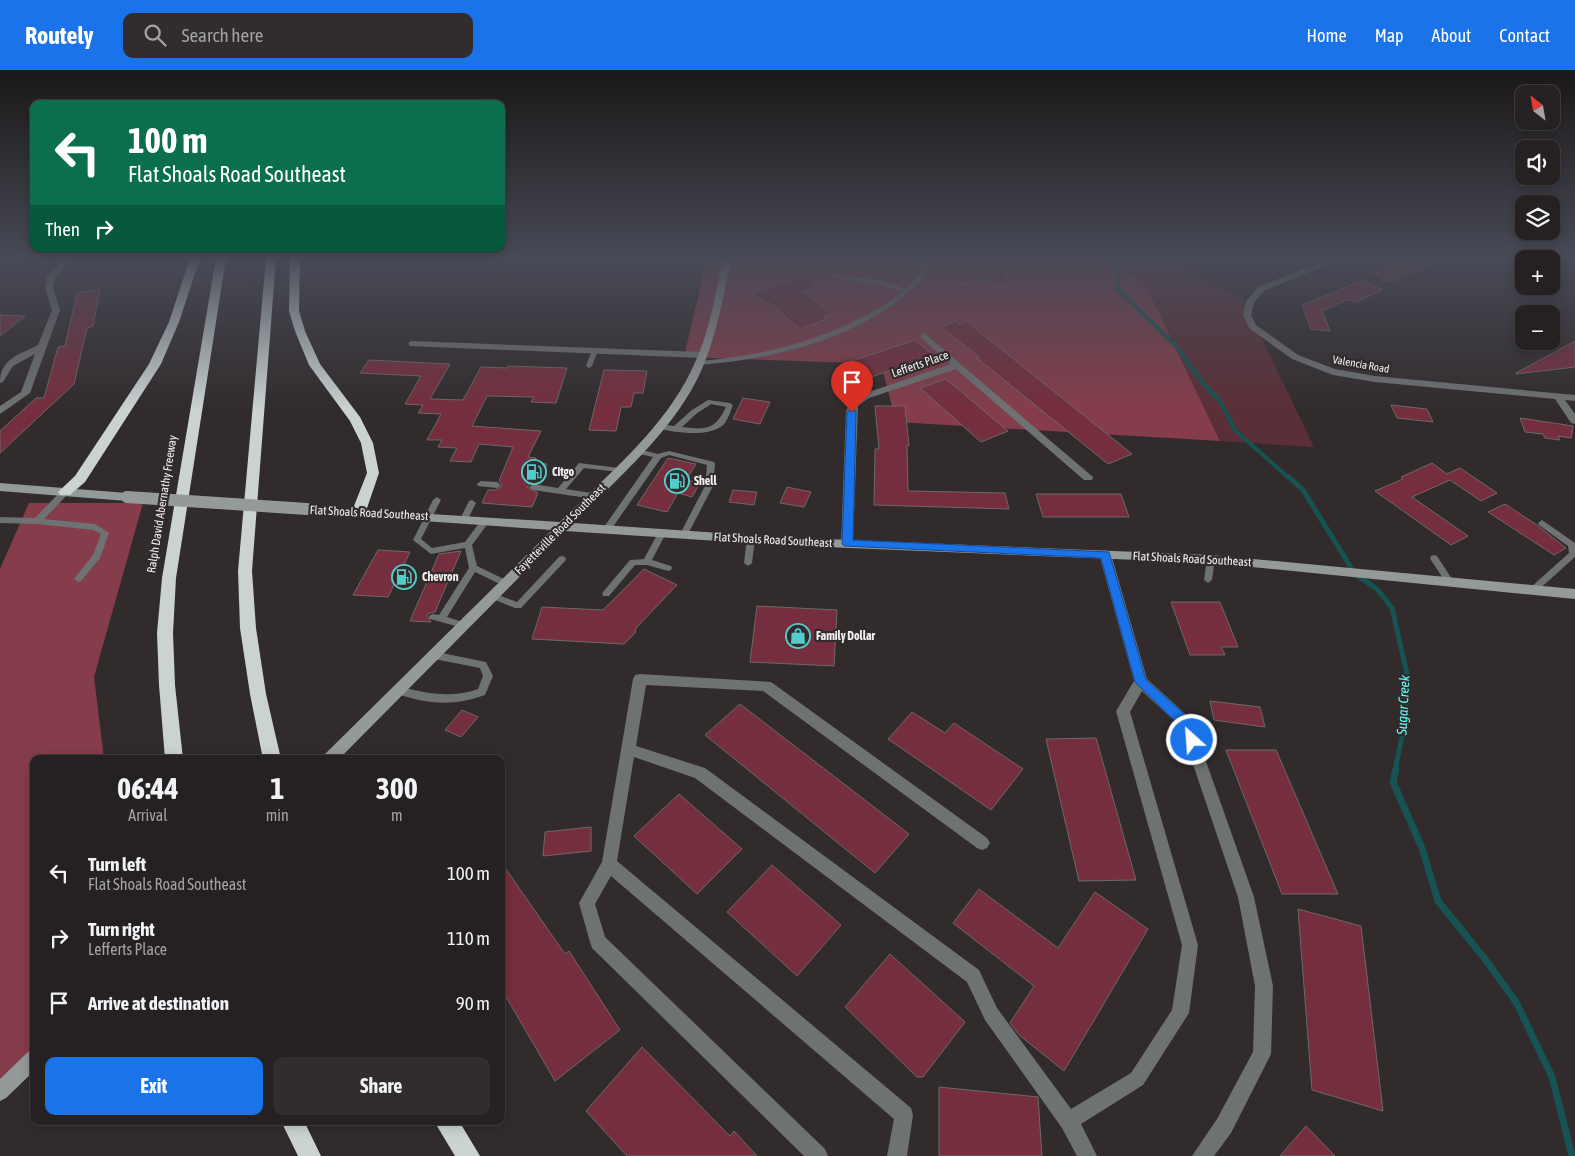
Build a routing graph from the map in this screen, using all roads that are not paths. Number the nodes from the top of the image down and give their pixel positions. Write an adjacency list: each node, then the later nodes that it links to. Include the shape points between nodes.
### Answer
1 (56, 309): 11 (street)
2 (178, 309): 32 (highway, via 155,364 80,479)
3 (213, 309): 71 (highway, Ralph David Abernathy Freeway, via 169,578 166,685)
4 (267, 309): 72 (highway, via 245,571 248,628)
5 (294, 309): 36 (highway, via 315,364 356,420 368,443 373,474)
6 (716, 309): 13 (street, Fayetteville Road Southeast)
7 (884, 309): 13 (lane, via 812,341 723,362)
8 (1248, 309): 17 (street, Valencia Road, via 1247,315 1252,326 1279,347 1333,372)
9 (924, 336): 14 (street)
10 (412, 344): 12 (street)
11 (42, 347): 16 (street, via 8,364); 19 (street, via 25,393)
12 (596, 350): 13 (street); 15 (lane)
13 (700, 359): 21 (street, Fayetteville Road Southeast, via 690,384)
14 (958, 364): 26 (street); 48 (street, Lefferts Place, via 866,396 854,405)
15 (589, 366)
16 (0, 380)
17 (1558, 397): 18 (street, Valencia Road); 20 (street)
18 (1575, 398)
19 (0, 411)
20 (1575, 421)
21 (658, 426): 22 (lane); 23 (street, Fayetteville Road Southeast)
22 (676, 428): 22 (lane, via 705,430 719,425 730,405 710,402)
23 (638, 451): 24 (lane); 25 (street, Fayetteville Road Southeast)
24 (658, 456): 44 (lane); 46 (lane, via 669,453 711,464 709,486)
25 (619, 470): 31 (lane, via 582,466); 33 (street, Fayetteville Road Southeast)
26 (1088, 477)
27 (481, 484): 28 (lane)
28 (497, 485)
29 (0, 487): 32 (street, Flat Shoals Road Southeast)
30 (533, 487): 31 (lane)
31 (560, 491): 33 (lane)
32 (66, 492): 36 (street, Flat Shoals Road Southeast, bridge); 41 (lane)
33 (594, 496): 43 (street, Fayetteville Road Southeast)
34 (436, 500): 37 (lane)
35 (472, 503): 38 (lane)
36 (359, 511): 37 (street, Flat Shoals Road Southeast)
37 (428, 516): 38 (street, Flat Shoals Road Southeast); 49 (lane, via 417,540 431,551)
38 (464, 519): 40 (street, Flat Shoals Road Southeast)
39 (0, 520): 41 (lane)
40 (486, 520): 43 (street, Flat Shoals Road Southeast); 49 (lane)
41 (37, 521): 58 (lane, via 95,527 105,533 97,556)
42 (1542, 523): 62 (lane, via 1572,545 1573,554)
43 (564, 526): 44 (street, Flat Shoals Road Southeast); 61 (street, Fayetteville Road Southeast)
44 (607, 529): 45 (street, Flat Shoals Road Southeast)
45 (662, 533): 46 (street, Flat Shoals Road Southeast); 54 (lane)
46 (684, 534): 47 (street, Flat Shoals Road Southeast)
47 (751, 539): 48 (street, Flat Shoals Road Southeast); 55 (lane)
48 (847, 544): 50 (street, Flat Shoals Road Southeast)
49 (468, 545): 56 (lane)
50 (1105, 554): 53 (street, Flat Shoals Road Southeast); 68 (street)
51 (1434, 558): 60 (lane)
52 (562, 559): 65 (lane, via 518,606)
53 (1211, 559): 59 (lane); 60 (street, Flat Shoals Road Southeast)
54 (647, 562): 57 (lane); 63 (lane, via 633,562)
55 (748, 563)
56 (473, 568): 61 (lane); 66 (lane, via 437,618)
57 (668, 568)
58 (78, 579)
59 (1208, 580)
60 (1449, 581): 62 (street, Flat Shoals Road Southeast)
61 (505, 583): 65 (street, Fayetteville Road Southeast)
62 (1534, 590): 64 (street, Flat Shoals Road Southeast)
63 (606, 594)
64 (1575, 594)
65 (493, 596): 66 (street, Fayetteville Road Southeast)
66 (463, 625): 67 (street, Fayetteville Road Southeast)
67 (432, 655): 69 (street, Fayetteville Road Southeast); 69 (lane, via 483,665 488,676 482,692 465,699 447,700)
68 (1141, 682): 78 (street, via 1123,711 1190,945 1180,1013 1136,1079); 86 (street, via 1186,722 1246,897 1264,986 1262,1054 1224,1126)
69 (397, 690): 73 (street, Fayetteville Road Southeast)
70 (627, 750): 74 (street, via 640,679 766,686); 75 (street); 78 (street, via 700,773 973,976 990,1014)
71 (174, 755)
72 (271, 755)
73 (333, 755)
74 (982, 843)
75 (609, 864): 83 (street, via 587,903 598,942); 84 (street, via 904,1115)
76 (30, 1062): 77 (street)
77 (0, 1092)
78 (1069, 1121): 85 (street)
79 (294, 1125): 81 (highway)
80 (448, 1125): 82 (highway)
81 (310, 1156)
82 (469, 1156)
83 (818, 1156)
84 (897, 1156)
85 (1087, 1156)
86 (1202, 1156)

